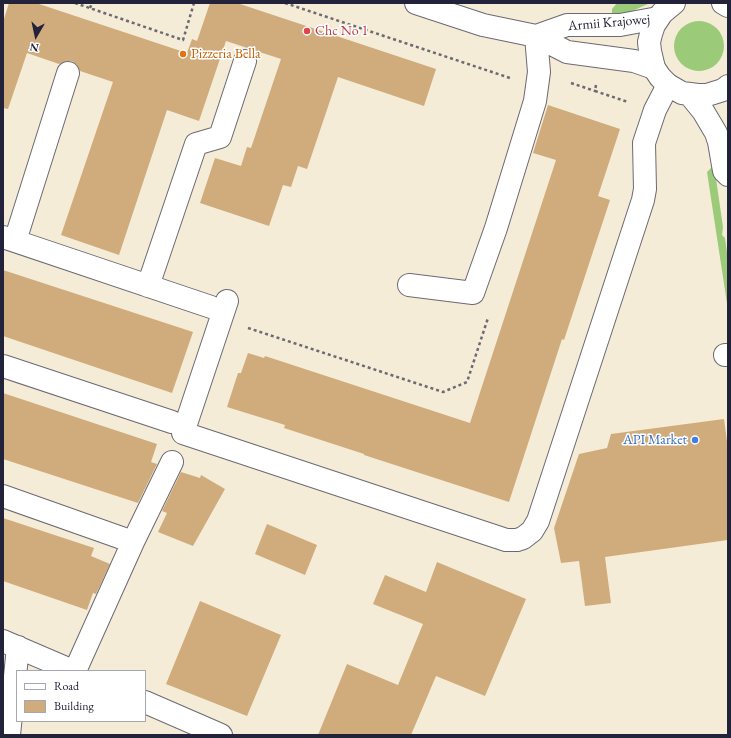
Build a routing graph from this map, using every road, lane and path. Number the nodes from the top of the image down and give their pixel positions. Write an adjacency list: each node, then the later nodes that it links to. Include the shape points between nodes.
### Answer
1 (75, 3): 9 (path)
2 (92, 3): 9 (path)
3 (194, 3): 9 (path, via 183,40)
4 (285, 3): 13 (path, via 515,80 526,68)
5 (416, 3): 10 (street, Armii Krajowej, via 483,25)
6 (723, 3): 7 (street)
7 (728, 4)
8 (669, 7): 10 (street, Armii Krajowej, via 620,25 567,26); 12 (street, via 654,25 649,42)
9 (90, 8)
10 (536, 36): 12 (street, Armii Krajowej, via 566,52 634,61); 13 (street)
11 (245, 61): 22 (street, via 220,137 196,144)
12 (654, 68): 15 (street)
13 (539, 72): 17 (path); 21 (street, via 535,101 473,293)
14 (68, 73): 20 (street)
15 (668, 85): 18 (street); 22 (street, via 655,110 644,143 643,200 538,521 532,531 523,538 506,540 183,433 219,304)
16 (728, 86): 18 (street, via 707,95)
17 (595, 91)
18 (690, 95): 19 (street, via 716,133 724,171)
19 (728, 175)
20 (9, 239): 22 (street)
21 (410, 284)
22 (148, 286)
23 (3, 366): 24 (street)
24 (172, 422)
25 (172, 462): 27 (street)
26 (3, 496): 27 (street)
27 (134, 542): 30 (street)
28 (11, 644): 29 (street); 32 (street)
29 (72, 670)
30 (74, 670)
31 (146, 702): 33 (street)
32 (9, 735)
33 (221, 735)

